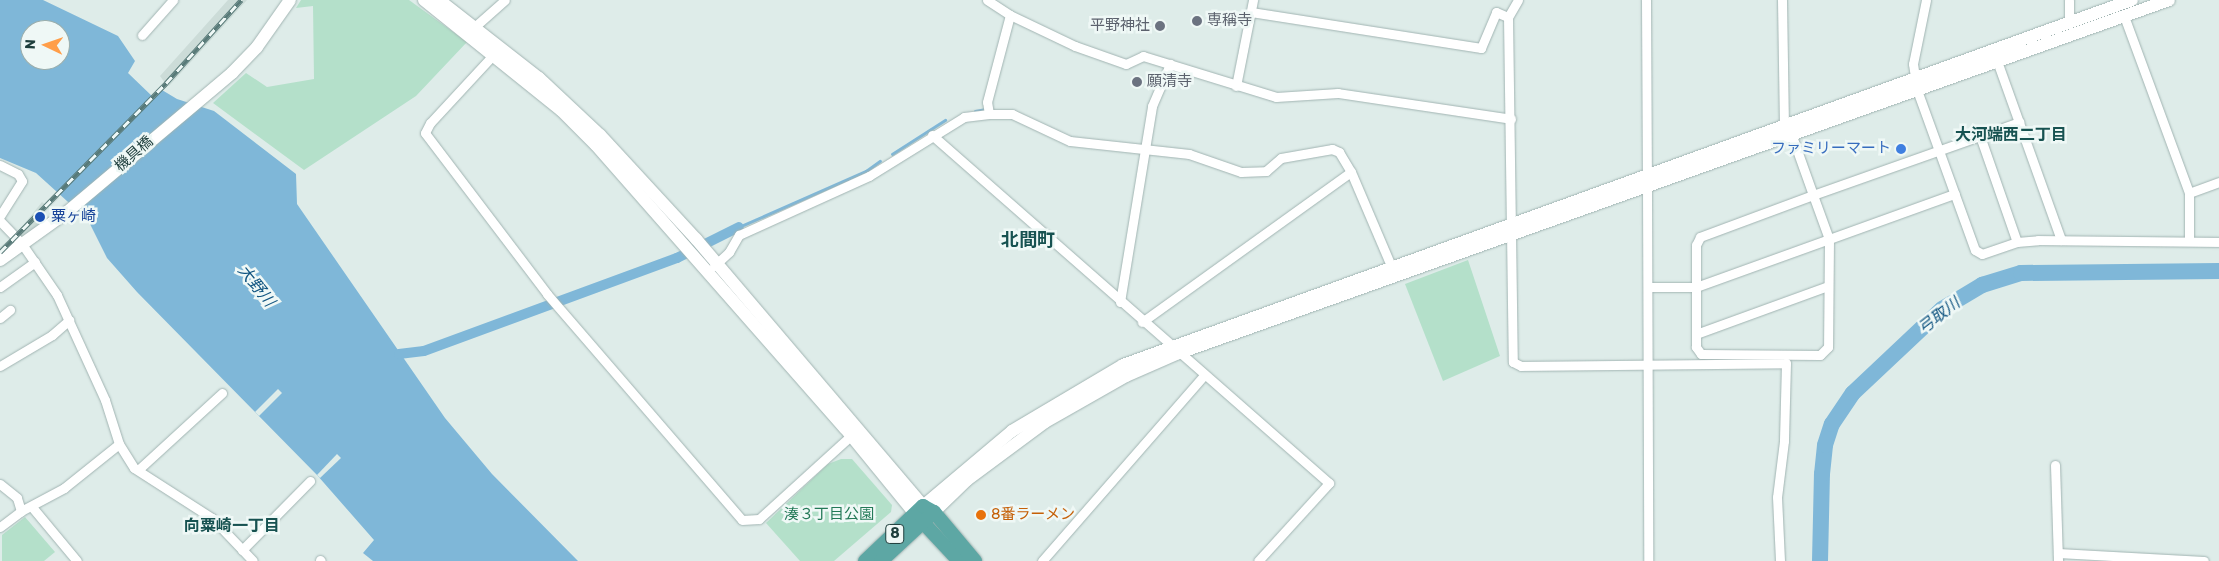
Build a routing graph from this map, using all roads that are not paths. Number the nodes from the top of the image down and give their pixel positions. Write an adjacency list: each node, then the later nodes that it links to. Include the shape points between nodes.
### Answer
1 (173, 0): 21 (street)
2 (290, 0): 53 (street, 機具橋, via 257,47 67,212)
3 (424, 0): 20 (street)
4 (439, 0): 20 (street)
5 (505, 0): 20 (street)
6 (987, 0): 16 (street)
7 (1253, 0): 15 (street)
8 (1518, 0): 18 (street)
9 (1646, 0): 38 (street)
10 (1782, 0): 30 (street)
11 (1926, 0): 25 (street, via 1913,64)
12 (2069, 0): 19 (street)
13 (2132, 0): 19 (street)
14 (2169, 0): 17 (street)
15 (1251, 12): 18 (street, via 1481,48 1496,12); 26 (street)
16 (1010, 15): 24 (street, via 1075,46 1126,64 1143,56); 27 (street, via 987,102)
17 (2124, 16): 23 (street); 41 (street)
18 (1508, 17): 28 (street)
19 (2069, 22): 25 (street)
20 (471, 30): 22 (street); 49 (street, via 539,78 600,135)
21 (142, 36)
22 (494, 54): 49 (street, via 589,138); 73 (street, via 430,123 425,133 547,294 742,520 759,519)
23 (1997, 61): 25 (street); 29 (street)
24 (1170, 64): 26 (street); 34 (street, via 1152,106)
25 (1916, 84): 30 (street); 32 (street); 35 (street)
26 (1236, 86): 28 (street, via 1276,98 1338,93)
27 (989, 114): 31 (street, via 964,118); 34 (street, via 1012,114 1070,141)
28 (1511, 119): 46 (street)
29 (2019, 122): 33 (street); 48 (street)
30 (1784, 125): 38 (street)
31 (932, 135): 56 (street, via 869,176 739,235 730,252); 62 (street)
32 (1792, 136): 40 (street); 43 (street)
33 (1980, 136): 35 (street); 51 (street)
34 (1144, 148): 37 (street, via 1189,154 1241,172 1256,173 1266,171 1281,158 1332,149 1339,152); 62 (street)
35 (1939, 151): 42 (street); 43 (street)
36 (0, 166): 44 (street, via 18,174 22,181)
37 (1351, 172): 57 (street); 66 (street)
38 (1647, 174): 46 (street)
39 (2219, 182): 41 (street)
40 (1647, 187): 46 (street); 60 (street)
41 (2189, 193): 50 (street)
42 (1955, 194): 47 (street); 51 (street, via 1975,250 1982,254)
43 (1813, 195): 47 (street); 61 (street, via 1700,237 1696,245)
44 (0, 216)
45 (0, 221): 53 (street)
46 (1513, 228): 57 (street); 68 (street); 69 (street, via 1513,362 1521,366)
47 (1829, 239): 58 (street); 61 (street)
48 (2061, 240): 50 (street); 51 (street)
49 (690, 241): 56 (street); 56 (street, via 697,259)
50 (2189, 241): 52 (street)
51 (2017, 242)
52 (2219, 242)
53 (22, 244): 54 (street, 機具橋); 55 (street)
54 (0, 260)
55 (35, 262): 59 (street); 65 (street, via 57,295)
56 (712, 264): 73 (street)
57 (1391, 266): 68 (street)
58 (1828, 286): 67 (street); 67 (street, via 1828,347 1820,355 1701,354 1696,347)
59 (0, 287)
60 (1648, 287): 61 (street); 69 (street)
61 (1696, 287): 67 (street)
62 (1120, 302): 66 (street)
63 (10, 310): 64 (street)
64 (0, 318)
65 (68, 320): 70 (street, via 52,335); 74 (street, via 105,400)
66 (1142, 322): 68 (street)
67 (1696, 334)
68 (1175, 349): 71 (street); 81 (street, via 1045,422)
69 (1648, 363): 94 (street); 95 (street, via 1786,363 1784,441 1778,497)
70 (0, 366)
71 (1204, 375): 92 (street); 93 (street, via 1329,483)
72 (222, 393): 76 (street)
73 (855, 432): 81 (street)
74 (119, 444): 76 (street); 79 (street, via 64,488)
75 (2055, 465): 85 (street)
76 (138, 470): 83 (street, via 212,518)
77 (310, 482): 83 (street)
78 (0, 484): 80 (street, via 17,498)
79 (32, 507): 80 (street); 87 (street)
80 (22, 510): 82 (street)
81 (924, 514): 84 (main road); 89 (main road, 8); 90 (main road, 8)
82 (0, 527)
83 (242, 550): 88 (street)
84 (956, 556): 91 (main road)
85 (2058, 557): 86 (street)
86 (2115, 558): 96 (street)
87 (77, 561)
88 (252, 561)
89 (865, 561)
90 (881, 561)
91 (975, 561)
92 (1042, 561)
93 (1258, 561)
94 (1648, 561)
95 (1780, 561)
96 (2204, 561)

